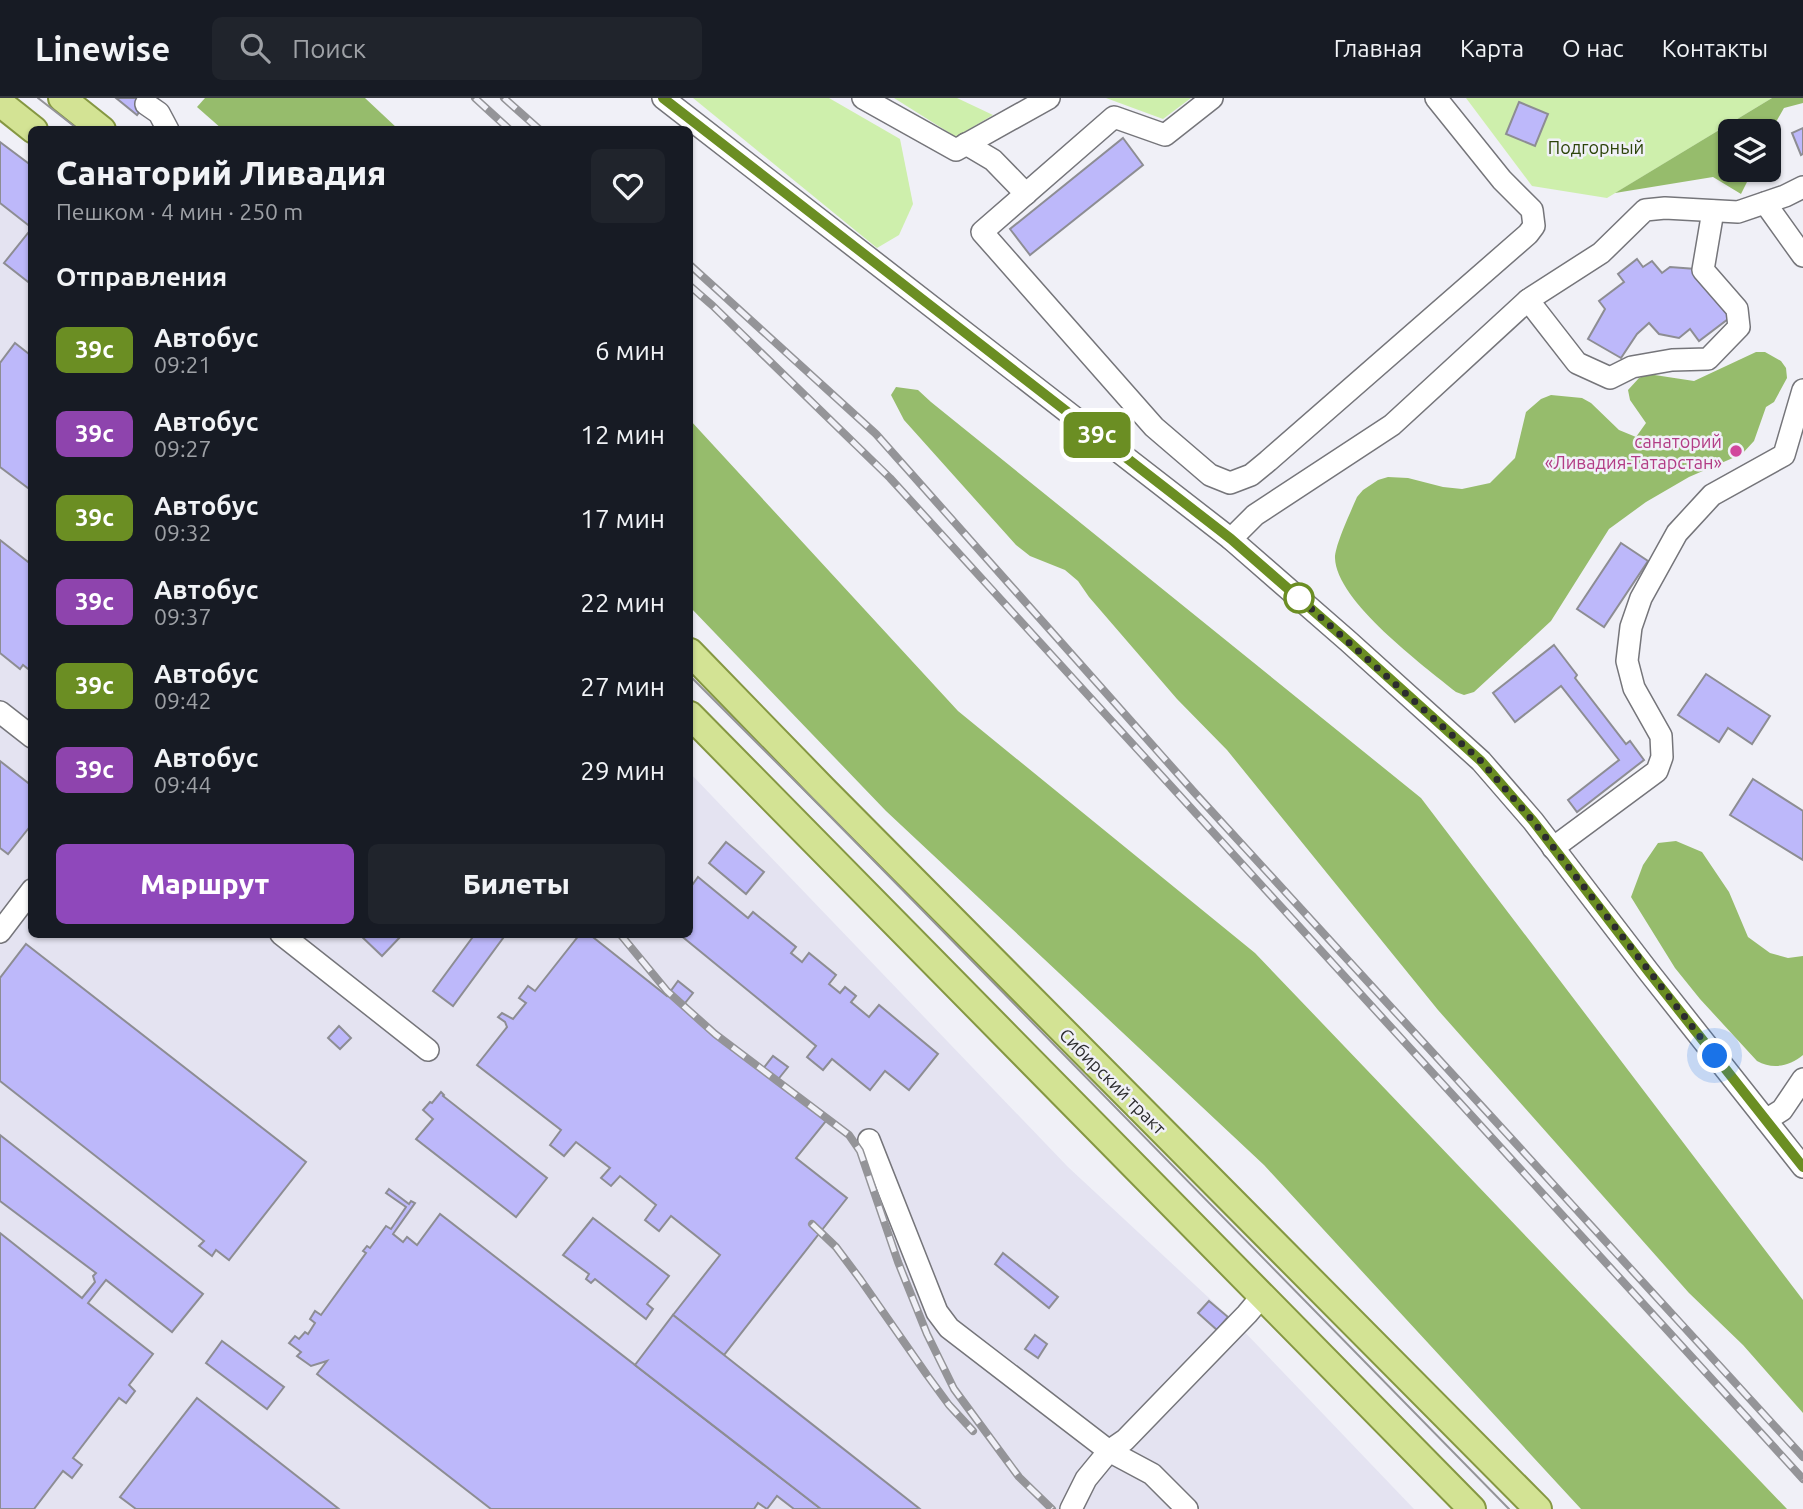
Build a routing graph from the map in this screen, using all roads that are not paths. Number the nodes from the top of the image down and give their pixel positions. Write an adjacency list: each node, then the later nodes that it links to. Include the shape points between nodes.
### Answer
1 (62, 98): 10 (main road)
2 (663, 98): 22 (street)
3 (863, 98): 12 (street, via 956,150)
4 (1049, 98): 12 (street)
5 (1212, 98): 14 (street, via 1165,135 1114,117)
6 (1436, 98): 14 (street, via 1532,210 1534,226 1268,461 1251,475 1230,483 1210,475 1154,427 982,232)
7 (0, 103): 9 (main road)
8 (146, 104): 11 (street, via 159,113)
9 (29, 126)
10 (97, 126)
11 (165, 126)
12 (966, 144): 14 (street, via 993,160)
13 (1803, 187): 15 (street)
14 (1026, 194)
15 (1765, 203): 16 (street, via 1738,212); 17 (street)
16 (1713, 211): 18 (street, via 1645,210 1601,253); 18 (street, via 1703,270 1737,309 1739,327 1708,359 1632,367 1610,378 1577,363)
17 (1803, 256)
18 (1528, 300): 22 (street, via 1392,425 1255,515)
19 (1803, 390): 21 (street)
20 (1803, 444): 21 (street)
21 (1784, 455): 27 (street, via 1712,495 1677,533 1641,598 1627,661 1634,688 1661,736 1657,771)
22 (1231, 539): 27 (street, via 1481,761)
23 (693, 655): 41 (main road, Сибирский тракт)
24 (0, 712): 26 (street)
25 (693, 718): 36 (main road)
26 (28, 734)
27 (1553, 848): 33 (street)
28 (28, 895): 29 (street)
29 (0, 932)
30 (286, 938): 31 (street)
31 (428, 1050)
32 (1803, 1079): 33 (street, via 1782,1110)
33 (1766, 1120): 35 (street)
34 (869, 1140): 37 (street, via 937,1312 949,1328)
35 (1803, 1167)
36 (1263, 1295): 37 (street, via 1125,1440); 40 (main road)
37 (1109, 1451): 38 (street, via 1086,1479); 39 (street, via 1152,1474)
38 (1071, 1509)
39 (1187, 1509)
40 (1472, 1509)
41 (1538, 1509)

